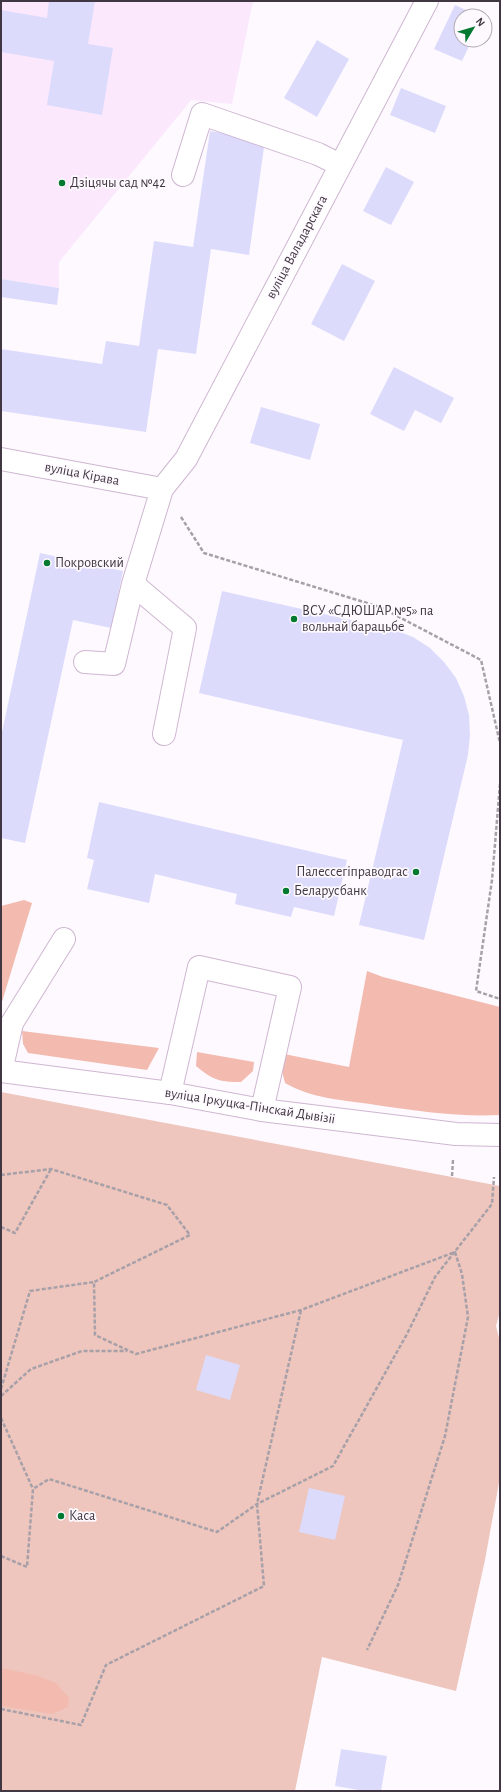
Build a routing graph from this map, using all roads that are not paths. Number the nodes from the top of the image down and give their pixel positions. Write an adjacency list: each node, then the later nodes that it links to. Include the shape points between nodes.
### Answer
1 (427, 1): 2 (street, вуліца Валадарскага)
2 (340, 165): 3 (street, via 318,154 202,114); 5 (street, вуліца Валадарскага, via 186,459)
3 (183, 175)
4 (1, 459): 5 (street, вуліца Кірава)
5 (162, 489): 6 (street)
6 (133, 584): 7 (street, via 114,664); 8 (street, via 185,628)
7 (85, 662)
8 (164, 734)
9 (64, 939): 10 (street, via 12,1023)
10 (1, 1071): 11 (street, вуліца Іркуцка-Пінскай Дывізіі)
11 (170, 1093): 12 (street, вуліца Іркуцка-Пінскай Дывізіі); 12 (street, via 198,967 290,987)
12 (262, 1110): 13 (street, вуліца Іркуцка-Пінскай Дывізіі, via 456,1134)
13 (500, 1135)

